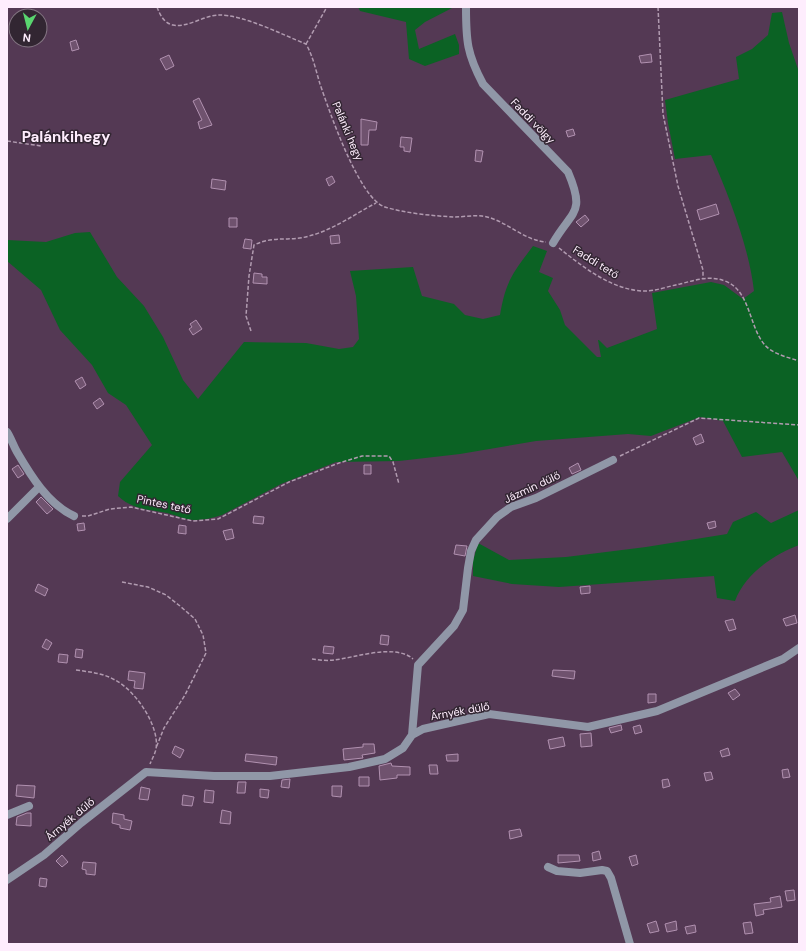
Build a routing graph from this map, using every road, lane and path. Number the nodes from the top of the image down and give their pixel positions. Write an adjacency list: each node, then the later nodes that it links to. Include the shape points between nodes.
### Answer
1 (157, 7): 5 (path, via 166,22 172,24 178,25 223,15 244,20)
2 (326, 7): 5 (path)
3 (466, 7): 9 (street, Faddi völgy, via 467,49 483,84 568,172 575,188 576,210)
4 (658, 7): 10 (path, via 663,114 678,186 703,270)
5 (306, 44): 8 (path, Palánki hegy, via 336,129 351,161)
6 (7, 141): 7 (path)
7 (41, 146)
8 (376, 203): 9 (path, via 416,212 490,218 532,238); 11 (path, via 308,237 267,239 254,245 246,316)
9 (553, 243): 10 (path, Faddi tető, via 606,281 627,289 652,290)
10 (703, 278): 12 (path, Faddi tető, via 726,281 735,287 764,344 774,352)
11 (251, 331)
12 (799, 361)
13 (799, 425): 15 (path, via 699,418)
14 (7, 432): 17 (street)
15 (613, 460): 23 (street, Jázmin dűlő, via 512,507 485,528 471,551 464,610 454,626)
16 (398, 484): 18 (path, Pintes tető, via 389,456 362,456 289,482 218,519 193,521 131,507 110,509 88,516)
17 (40, 487): 18 (street, via 64,511); 19 (street)
18 (74, 516)
19 (7, 519)
20 (122, 582): 26 (path, via 148,587 166,595 195,619 203,635 206,653 186,695 164,728)
21 (799, 648): 25 (street, Árnyék dűlő, via 784,659 657,711 588,727 489,714 423,729)
22 (312, 659): 23 (path, via 334,660 371,652 409,656)
23 (418, 665): 25 (street)
24 (76, 670): 26 (path, via 103,674 127,687 141,703)
25 (412, 735): 27 (street, Árnyék dűlő, via 403,748 385,759 349,767 270,776)
26 (156, 748): 27 (path)
27 (146, 772): 31 (street, Árnyék dűlő, via 44,855)
28 (29, 806): 29 (street)
29 (7, 815)
30 (548, 868): 32 (street, via 580,873 607,871)
31 (7, 880)
32 (630, 944)

